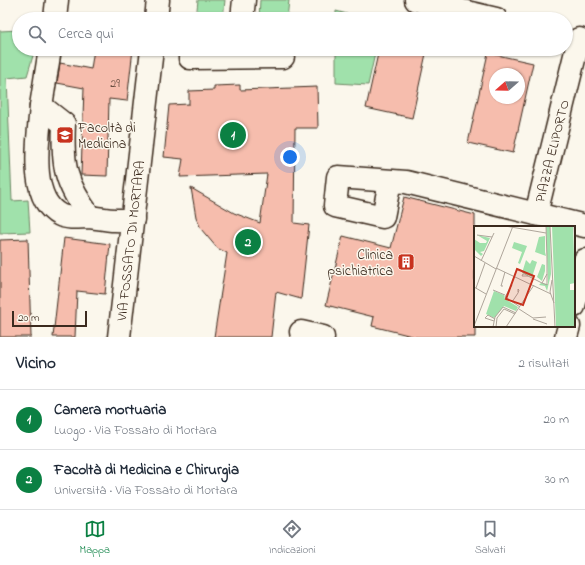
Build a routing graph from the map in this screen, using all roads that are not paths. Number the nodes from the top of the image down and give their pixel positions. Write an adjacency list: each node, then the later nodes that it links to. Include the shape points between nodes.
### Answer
1 (57, 0): 5 (street)
2 (158, 0): 6 (street)
3 (244, 0): 7 (street)
4 (416, 0): 8 (street)
5 (56, 12)
6 (157, 12)
7 (243, 12)
8 (467, 12)
9 (577, 38): 10 (street, PIAZZA ELIPORTO)
10 (573, 55)
11 (49, 56): 18 (street)
12 (151, 56): 22 (street, VIA FOSSATO DI MORTARA)
13 (209, 56): 17 (street)
14 (272, 56): 16 (street)
15 (573, 56): 20 (street, PIAZZA ELIPORTO)
16 (283, 57)
17 (190, 58)
18 (41, 106): 21 (street, via 64,124 64,169 70,186); 21 (street, via 37,172 44,198 52,210 61,216)
19 (390, 181): 20 (street, via 406,182)
20 (536, 214): 23 (street, PIAZZA ELIPORTO)
21 (90, 217): 22 (street, via 120,222)
22 (133, 219): 28 (street, VIA FOSSATO DI MORTARA)
23 (585, 226)
24 (585, 260): 25 (street)
25 (575, 302)
26 (569, 327): 30 (street)
27 (301, 332): 29 (street)
28 (119, 337)
29 (323, 337)
30 (566, 337)

